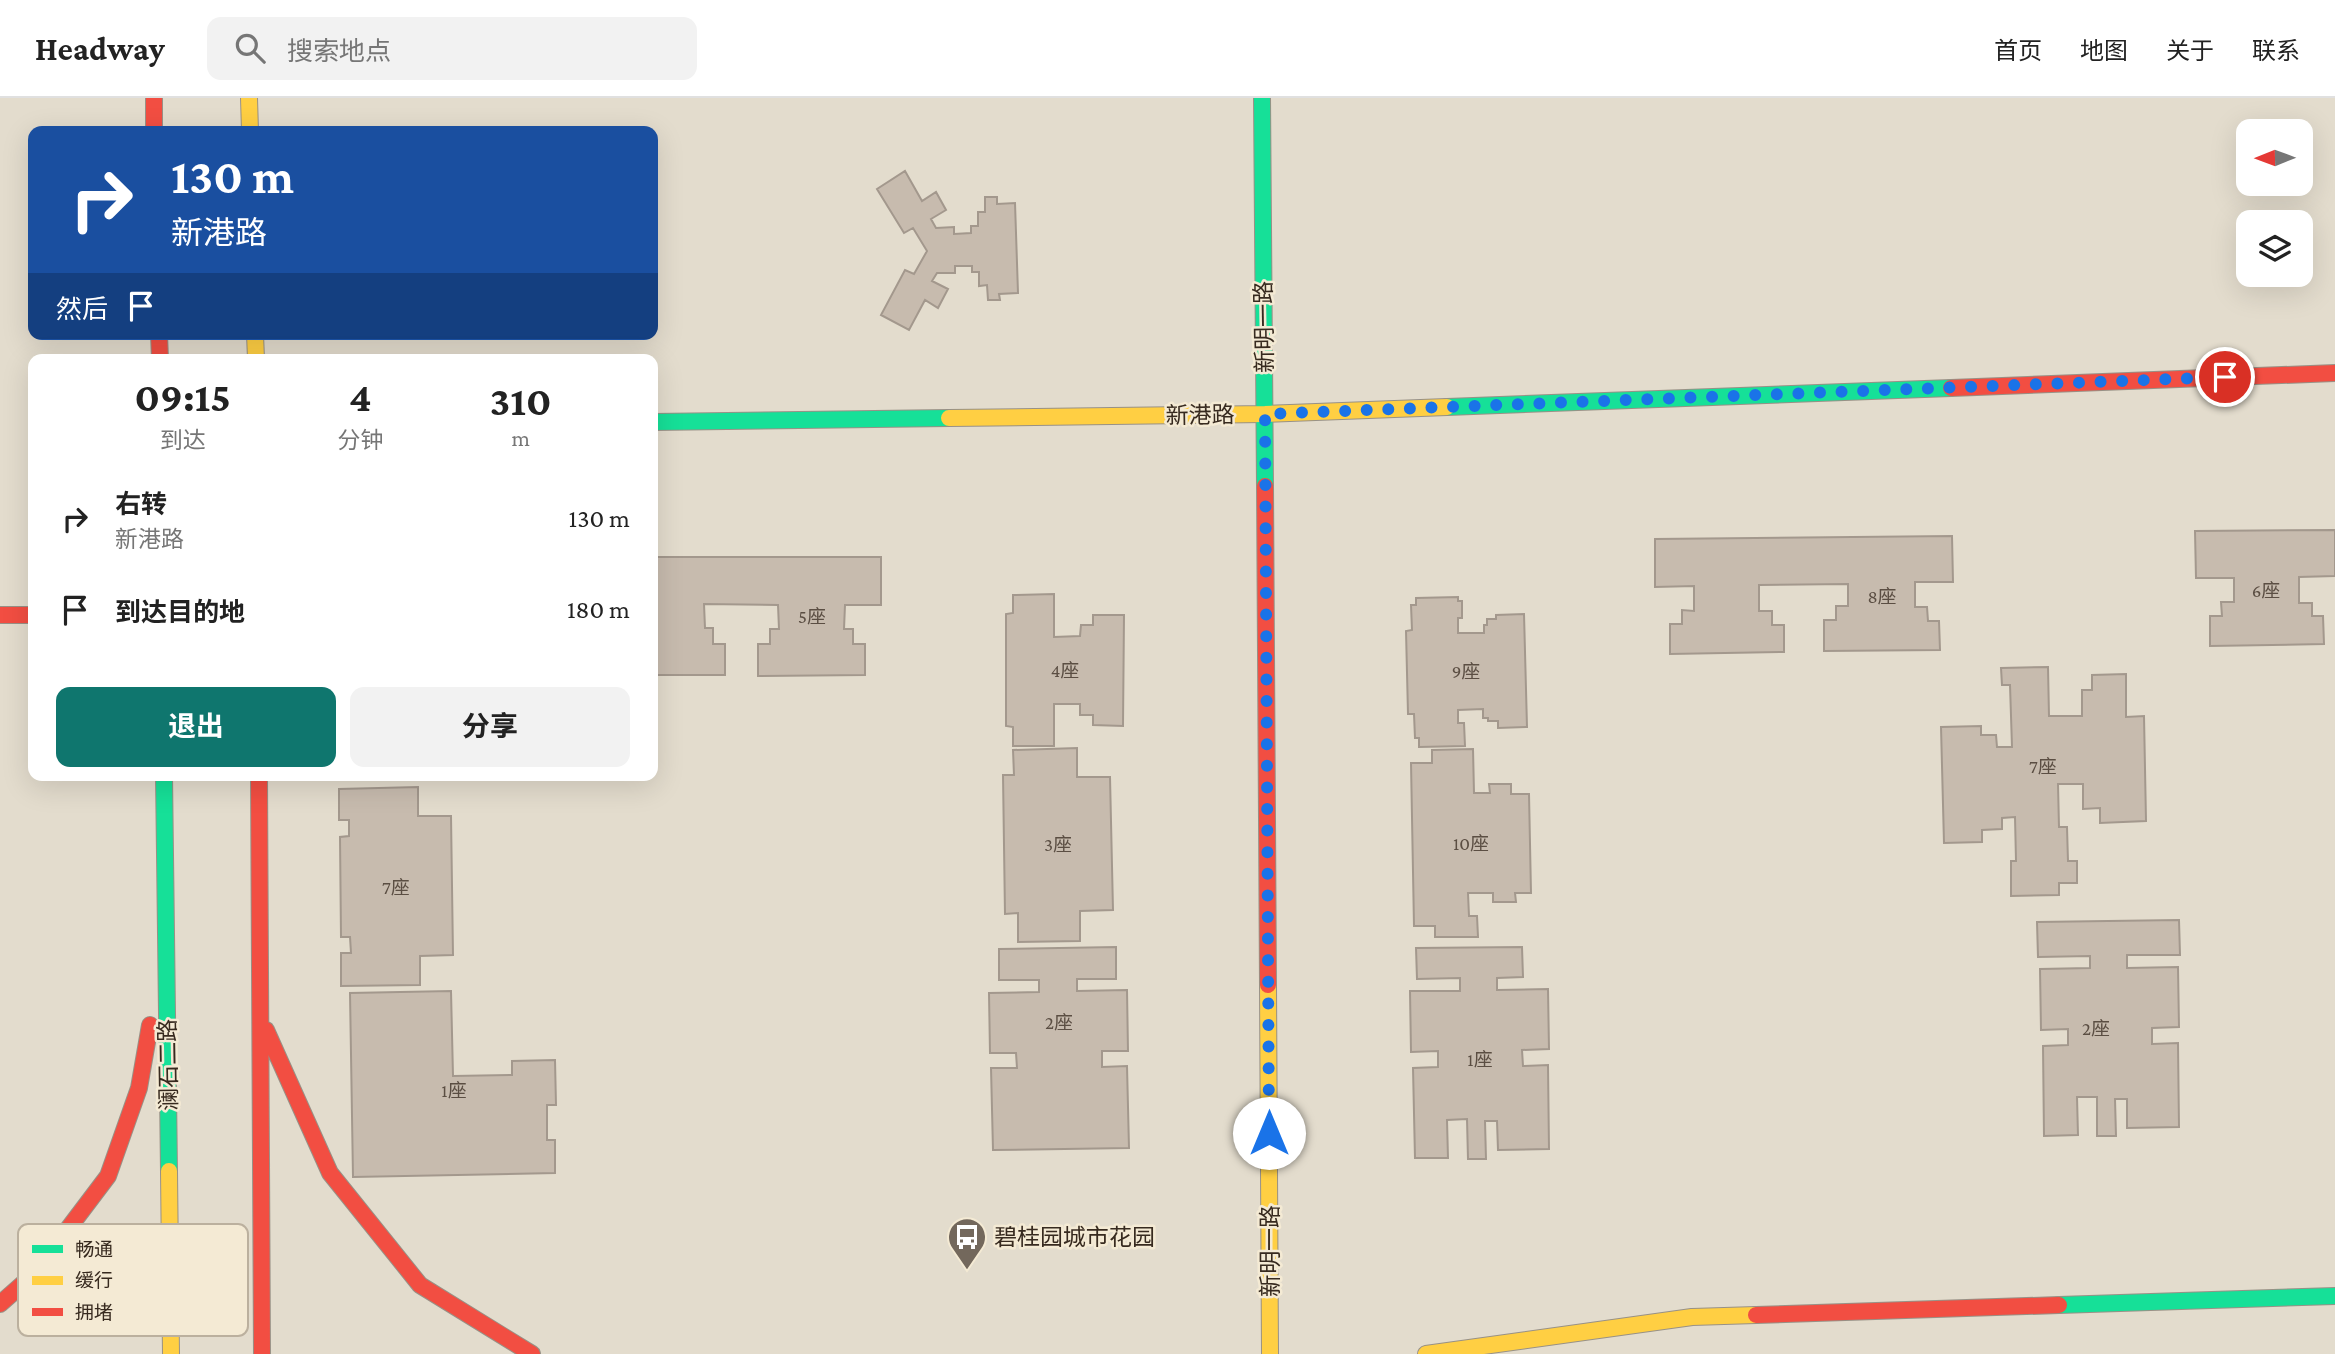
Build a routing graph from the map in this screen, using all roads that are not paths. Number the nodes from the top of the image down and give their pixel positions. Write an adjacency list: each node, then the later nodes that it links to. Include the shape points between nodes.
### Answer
1 (154, 98): 4 (main road)
2 (249, 98): 5 (main road)
3 (1262, 98): 7 (main road, 新明一路)
4 (154, 126)
5 (250, 126)
6 (2335, 373): 7 (main road, 新港路)
7 (1265, 414): 8 (main road, 新港路); 24 (main road, 新明一路)
8 (658, 422)
9 (0, 615): 10 (main road)
10 (28, 615)
11 (164, 781): 13 (main road, 澜石二路)
12 (259, 781): 14 (main road)
13 (166, 927): 15 (main road, via 139,1088 108,1176); 16 (main road, 澜石二路)
14 (260, 1018): 22 (main road); 23 (main road, via 330,1173 420,1285)
15 (72, 1224)
16 (169, 1224)
17 (18, 1288): 19 (main road)
18 (2335, 1296): 25 (main road, via 1692,1317)
19 (0, 1304)
20 (171, 1336): 21 (main road, 澜石二路)
21 (171, 1354)
22 (262, 1354)
23 (532, 1354)
24 (1270, 1354)
25 (1426, 1354)

